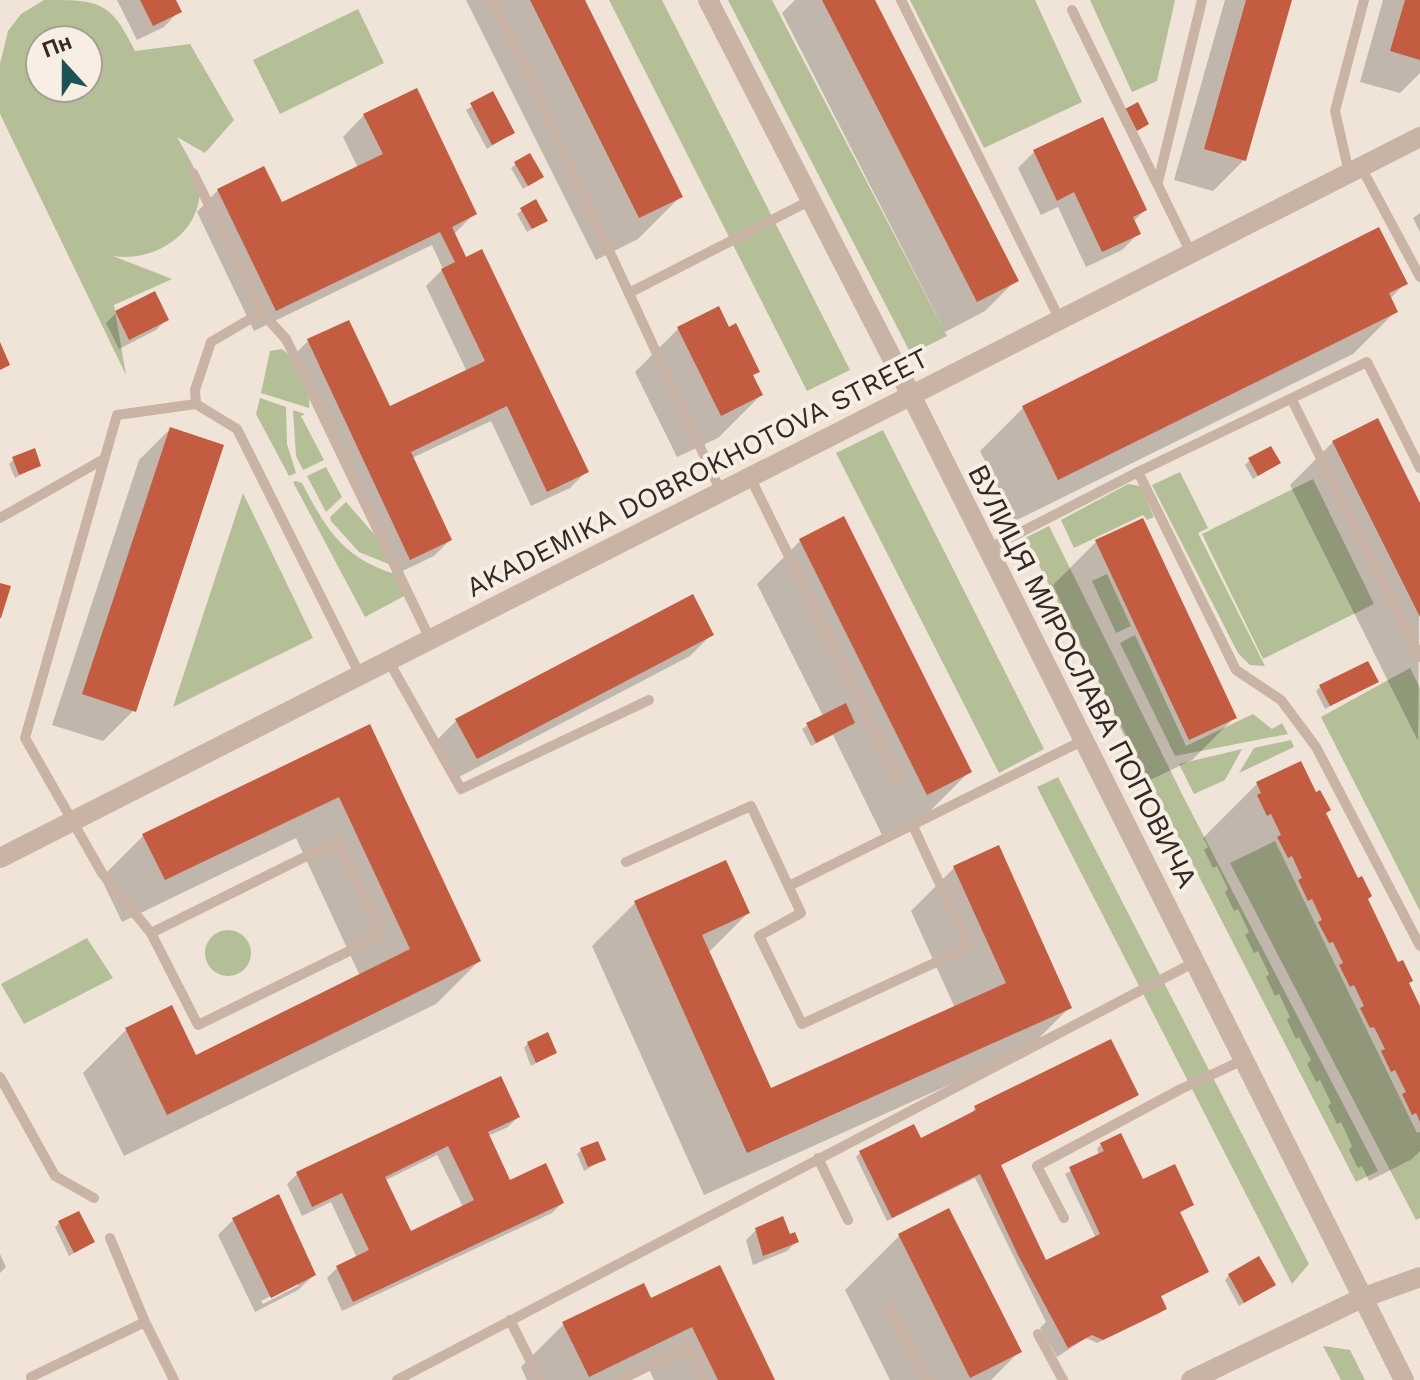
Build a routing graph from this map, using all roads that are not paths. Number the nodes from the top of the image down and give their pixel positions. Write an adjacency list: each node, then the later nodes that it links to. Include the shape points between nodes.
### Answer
1 (493, 0): 14 (lane)
2 (708, 0): 11 (street, ВУЛИЦЯ МИРОСЛАВА ПОПОВИЧА)
3 (901, 0): 16 (lane)
4 (1202, 0): 10 (lane)
5 (1364, 0): 8 (lane, via 1335,111)
6 (1072, 10): 10 (lane)
7 (1420, 137): 8 (street, AKADEMIKA DOBROKHOTOVA STREET)
8 (1355, 170): 12 (street, AKADEMIKA DOBROKHOTOVA STREET); 13 (lane)
9 (193, 173): 15 (lane)
10 (1158, 182): 12 (lane)
11 (811, 200): 14 (lane); 17 (street, ВУЛИЦЯ МИРОСЛАВА ПОПОВИЧА)
12 (1191, 253): 16 (street, AKADEMIKA DOBROKHOTOVA STREET)
13 (1420, 277)
14 (629, 293): 24 (lane)
15 (262, 312): 19 (lane, via 211,342 195,390); 27 (lane, via 286,339)
16 (1060, 320): 17 (street, AKADEMIKA DOBROKHOTOVA STREET)
17 (911, 395): 23 (street, AKADEMIKA DOBROKHOTOVA STREET); 26 (street, ВУЛИЦЯ МИРОСЛАВА ПОПОВИЧА)
18 (1292, 400): 21 (lane, via 1367,362); 22 (lane); 28 (lane)
19 (196, 404): 20 (lane, via 117,415); 30 (lane, via 237,429)
20 (104, 459): 25 (lane); 34 (lane, via 25,738)
21 (1420, 468)
22 (1138, 472): 26 (lane); 40 (lane, via 1236,670 1281,700 1316,747)
23 (750, 477): 24 (street, AKADEMIKA DOBROKHOTOVA STREET); 33 (lane)
24 (721, 492): 27 (street, AKADEMIKA DOBROKHOTOVA STREET)
25 (0, 518)
26 (988, 549): 32 (street, ВУЛИЦЯ МИРОСЛАВА ПОПОВИЧА)
27 (430, 639): 29 (street, AKADEMIKA DOBROKHOTOVA STREET)
28 (1420, 657)
29 (388, 660): 30 (street, AKADEMIKA DOBROKHOTOVA STREET); 31 (lane, via 461,789)
30 (360, 675): 34 (street, AKADEMIKA DOBROKHOTOVA STREET)
31 (649, 700)
32 (1084, 740): 35 (lane); 41 (street, ВУЛИЦЯ МИРОСЛАВА ПОПОВИЧА)
33 (898, 778)
34 (73, 821): 36 (street, AKADEMIKA DOBROKHOTOVA STREET); 39 (lane, via 99,874)
35 (913, 826): 38 (lane); 38 (lane, via 969,947 802,1024 759,936 801,913)
36 (0, 858)
37 (626, 862): 38 (lane, via 751,806)
38 (789, 886)
39 (151, 933): 39 (lane, via 198,1025 382,935 337,841)
40 (1420, 946)
41 (1195, 962): 42 (street, ВУЛИЦЯ МИРОСЛАВА ПОПОВИЧА); 44 (lane)
42 (1243, 1060): 46 (lane, via 1037,1166); 50 (street, ВУЛИЦЯ МИРОСЛАВА ПОПОВИЧА)
43 (0, 1077): 45 (lane, via 55,1176)
44 (818, 1158): 47 (lane); 52 (lane)
45 (94, 1198)
46 (1064, 1218)
47 (848, 1220)
48 (110, 1238): 53 (lane)
49 (1420, 1277): 50 (street)
50 (1362, 1298): 63 (street); 64 (street, ВУЛИЦЯ МИРОСЛАВА ПОПОВИЧА)
51 (890, 1307): 61 (lane)
52 (510, 1320): 57 (lane); 58 (lane)
53 (145, 1322): 55 (lane); 56 (lane)
54 (1038, 1334): 62 (lane)
55 (31, 1377)
56 (174, 1380)
57 (397, 1380)
58 (540, 1380)
59 (620, 1380): 60 (lane, via 687,1347)
60 (704, 1380)
61 (927, 1380)
62 (1063, 1380)
63 (1191, 1380)
64 (1404, 1380)

